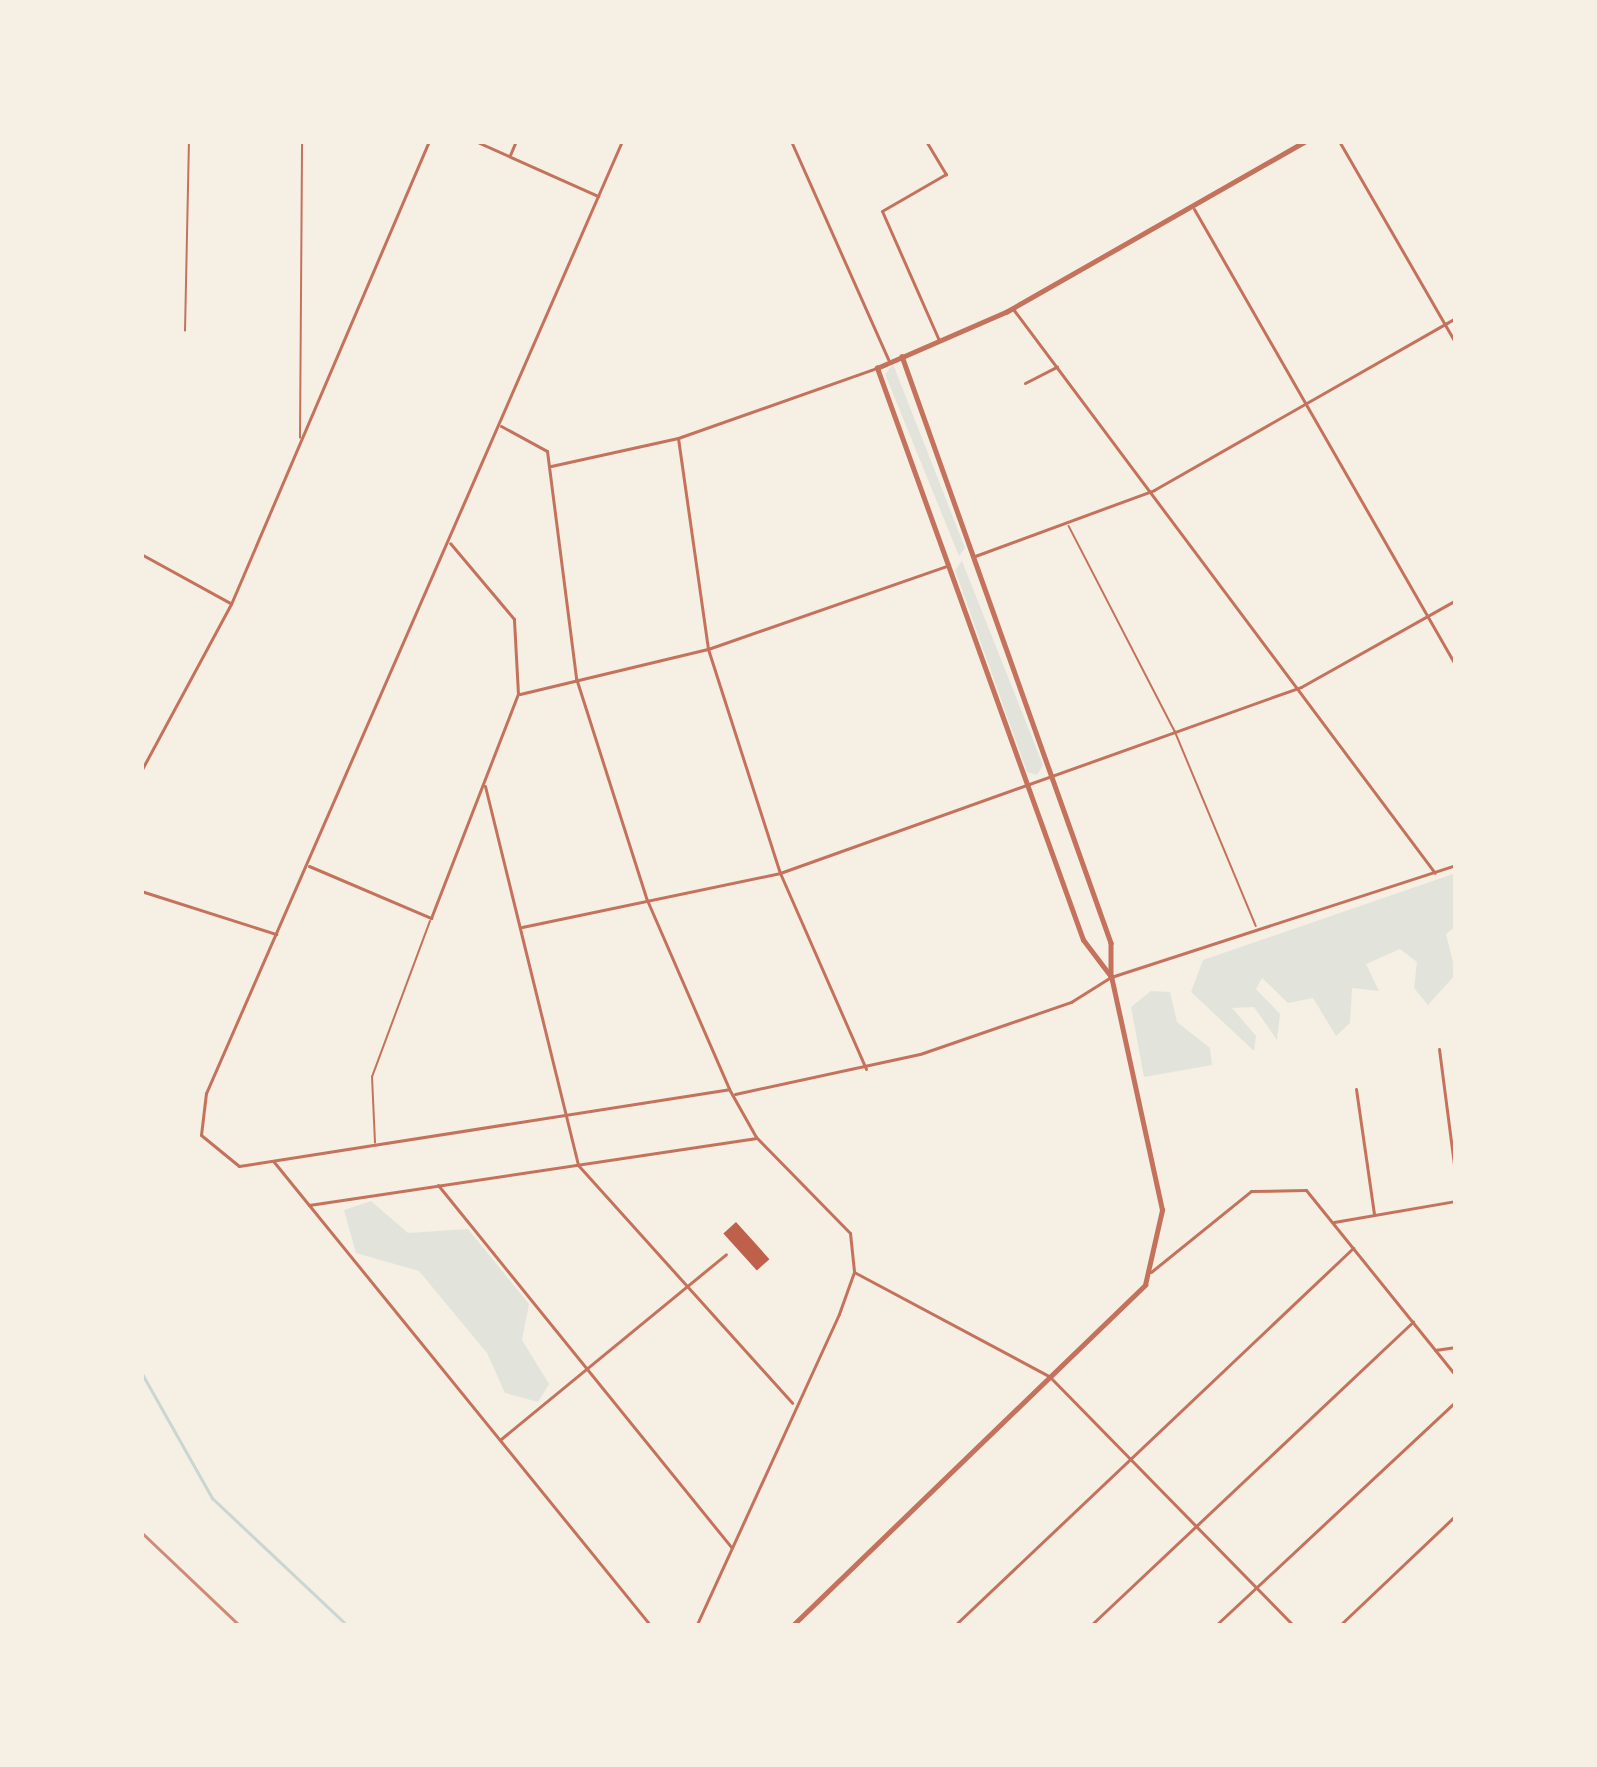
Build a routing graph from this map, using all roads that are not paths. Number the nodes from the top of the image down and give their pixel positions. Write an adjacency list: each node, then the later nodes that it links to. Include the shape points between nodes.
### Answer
1 (189, 141): 17 (lane)
2 (302, 141): 28 (lane)
3 (429, 141): 28 (street)
4 (475, 141): 11 (street)
5 (516, 141): 11 (street)
6 (622, 141): 12 (street)
7 (791, 141): 21 (street)
8 (926, 141): 18 (street, via 946,174 882,211)
9 (1306, 141): 13 (street)
10 (1339, 141): 16 (street)
11 (510, 155): 12 (street)
12 (600, 197): 26 (street)
13 (1193, 208): 14 (street); 25 (street)
14 (1013, 308): 18 (street); 22 (street)
15 (1456, 317): 16 (street)
16 (1445, 324): 19 (street); 25 (street)
17 (185, 331)
18 (939, 340): 20 (street)
19 (1456, 344)
20 (902, 356): 21 (street); 34 (street)
21 (888, 359): 23 (street)
22 (1058, 367): 24 (street); 30 (street)
23 (877, 368): 27 (street); 35 (street)
24 (1025, 382)
25 (1306, 405): 30 (street); 38 (street)
26 (499, 425): 29 (street, via 547,451); 32 (street)
27 (678, 438): 29 (street); 39 (street)
28 (301, 448): 37 (street)
29 (549, 466): 41 (street)
30 (1154, 490): 31 (street); 42 (street)
31 (1066, 522): 34 (street); 44 (lane)
32 (449, 542): 43 (street, via 508,606); 50 (street)
33 (141, 554): 37 (street)
34 (974, 556): 46 (street)
35 (948, 565): 39 (street); 47 (street)
36 (1456, 601): 38 (street)
37 (231, 604): 45 (street)
38 (1429, 616): 40 (street); 42 (street)
39 (708, 650): 41 (street); 51 (street)
40 (1456, 666)
41 (576, 678): 43 (street); 54 (street)
42 (1300, 687): 44 (street); 52 (street)
43 (518, 694): 48 (street)
44 (1174, 731): 46 (street); 58 (lane)
45 (141, 771)
46 (1053, 775): 47 (street); 59 (street, via 1114,953)
47 (1027, 784): 51 (street); 59 (street, via 1083,940)
48 (485, 786): 55 (street); 56 (street)
49 (1456, 865): 52 (street)
50 (308, 866): 55 (street); 57 (street)
51 (780, 873): 54 (street); 61 (street)
52 (1436, 874): 58 (street)
53 (141, 891): 57 (street)
54 (647, 900): 56 (street); 63 (street)
55 (431, 918): 66 (lane, via 372,1077)
56 (522, 927): 64 (street)
57 (278, 935): 67 (street, via 206,1094 201,1135 213,1153 239,1166)
58 (1260, 935): 59 (street)
59 (1111, 977): 61 (street, via 1072,1002); 78 (street, via 1162,1210)
60 (1439, 1049): 69 (street)
61 (866, 1070): 63 (street)
62 (1356, 1089): 73 (street)
63 (730, 1092): 64 (street); 65 (street)
64 (570, 1116): 66 (street); 68 (street)
65 (756, 1138): 68 (street); 77 (street, via 850,1233)
66 (375, 1144): 67 (street)
67 (274, 1162): 72 (street)
68 (578, 1165): 70 (street); 79 (street)
69 (1456, 1180)
70 (438, 1185): 72 (street); 83 (street)
71 (1456, 1201): 73 (street)
72 (309, 1205): 88 (street)
73 (1374, 1214): 74 (street)
74 (1332, 1222): 75 (street); 78 (street, via 1306,1190 1251,1191)
75 (1353, 1248): 80 (street); 89 (street)
76 (726, 1254): 79 (street)
77 (854, 1272): 84 (street); 87 (street)
78 (1151, 1272): 84 (street)
79 (692, 1286): 83 (street); 87 (street)
80 (1413, 1322): 82 (street); 91 (street)
81 (1456, 1347): 82 (street)
82 (1435, 1350): 85 (street)
83 (589, 1370): 88 (street); 92 (street)
84 (1049, 1376): 89 (street); 96 (street)
85 (1456, 1376)
86 (1456, 1401): 93 (street)
87 (793, 1405): 92 (street)
88 (500, 1441): 94 (street)
89 (1126, 1459): 91 (street); 97 (street)
90 (1456, 1515): 101 (street)
91 (1198, 1525): 93 (street); 98 (street)
92 (733, 1548): 95 (street)
93 (1256, 1586): 99 (street); 100 (street)
94 (651, 1626)
95 (696, 1626)
96 (792, 1626)
97 (954, 1626)
98 (1090, 1626)
99 (1215, 1626)
100 (1294, 1626)
101 (1339, 1626)

